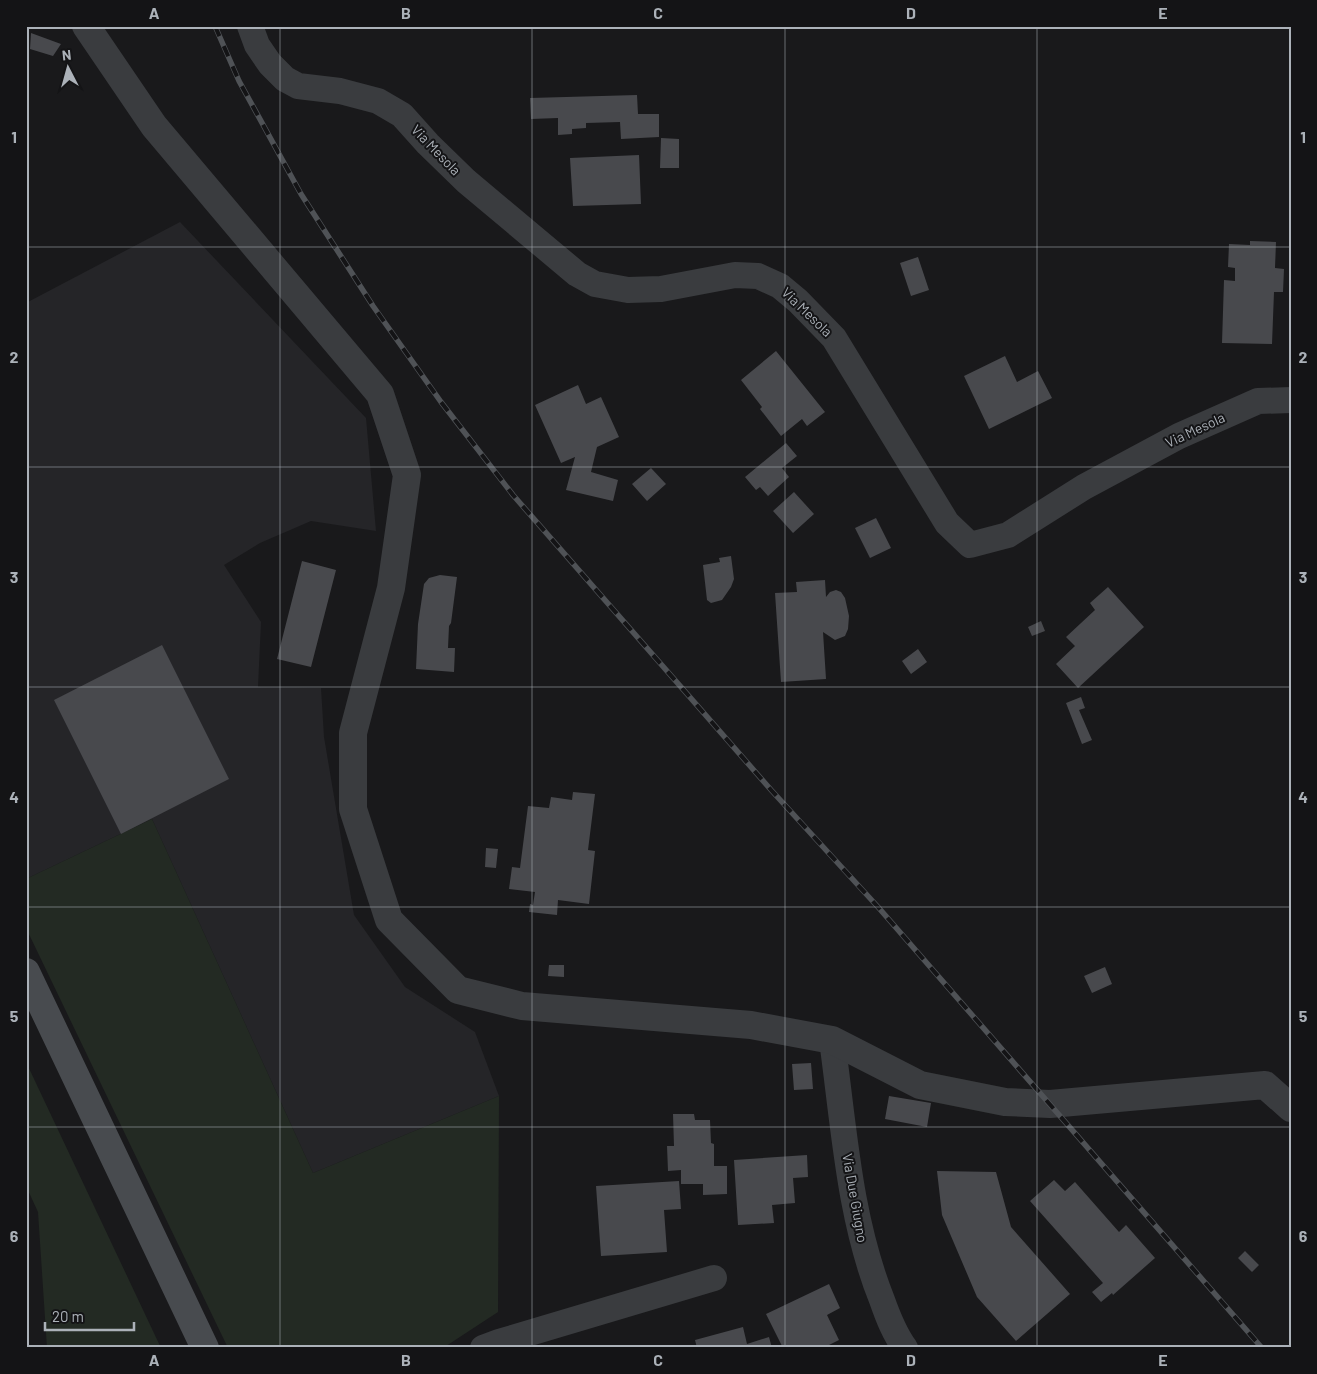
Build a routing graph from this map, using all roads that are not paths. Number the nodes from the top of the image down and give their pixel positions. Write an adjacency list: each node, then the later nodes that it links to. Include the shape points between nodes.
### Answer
1 (86, 26): 5 (street, via 154,126 380,394 407,475 391,588 353,734 353,809 390,920 458,990 522,1006 751,1025)
2 (250, 26): 3 (street, Via Mesola, via 270,64 286,79 298,86 340,91 378,101 402,115 466,181 577,274 595,284 628,290 661,289 735,275 758,276 780,286 834,338 947,523 970,545 1008,535 1178,436 1258,401)
3 (1291, 400)
4 (26, 972): 8 (main road)
5 (832, 1040): 6 (street, via 920,1085 1005,1102 1050,1104 1265,1085); 10 (street, Via Due Giugno, via 852,1194 870,1270 896,1335)
6 (1291, 1108)
7 (714, 1278): 9 (street)
8 (204, 1348)
9 (483, 1348)
10 (905, 1348)

